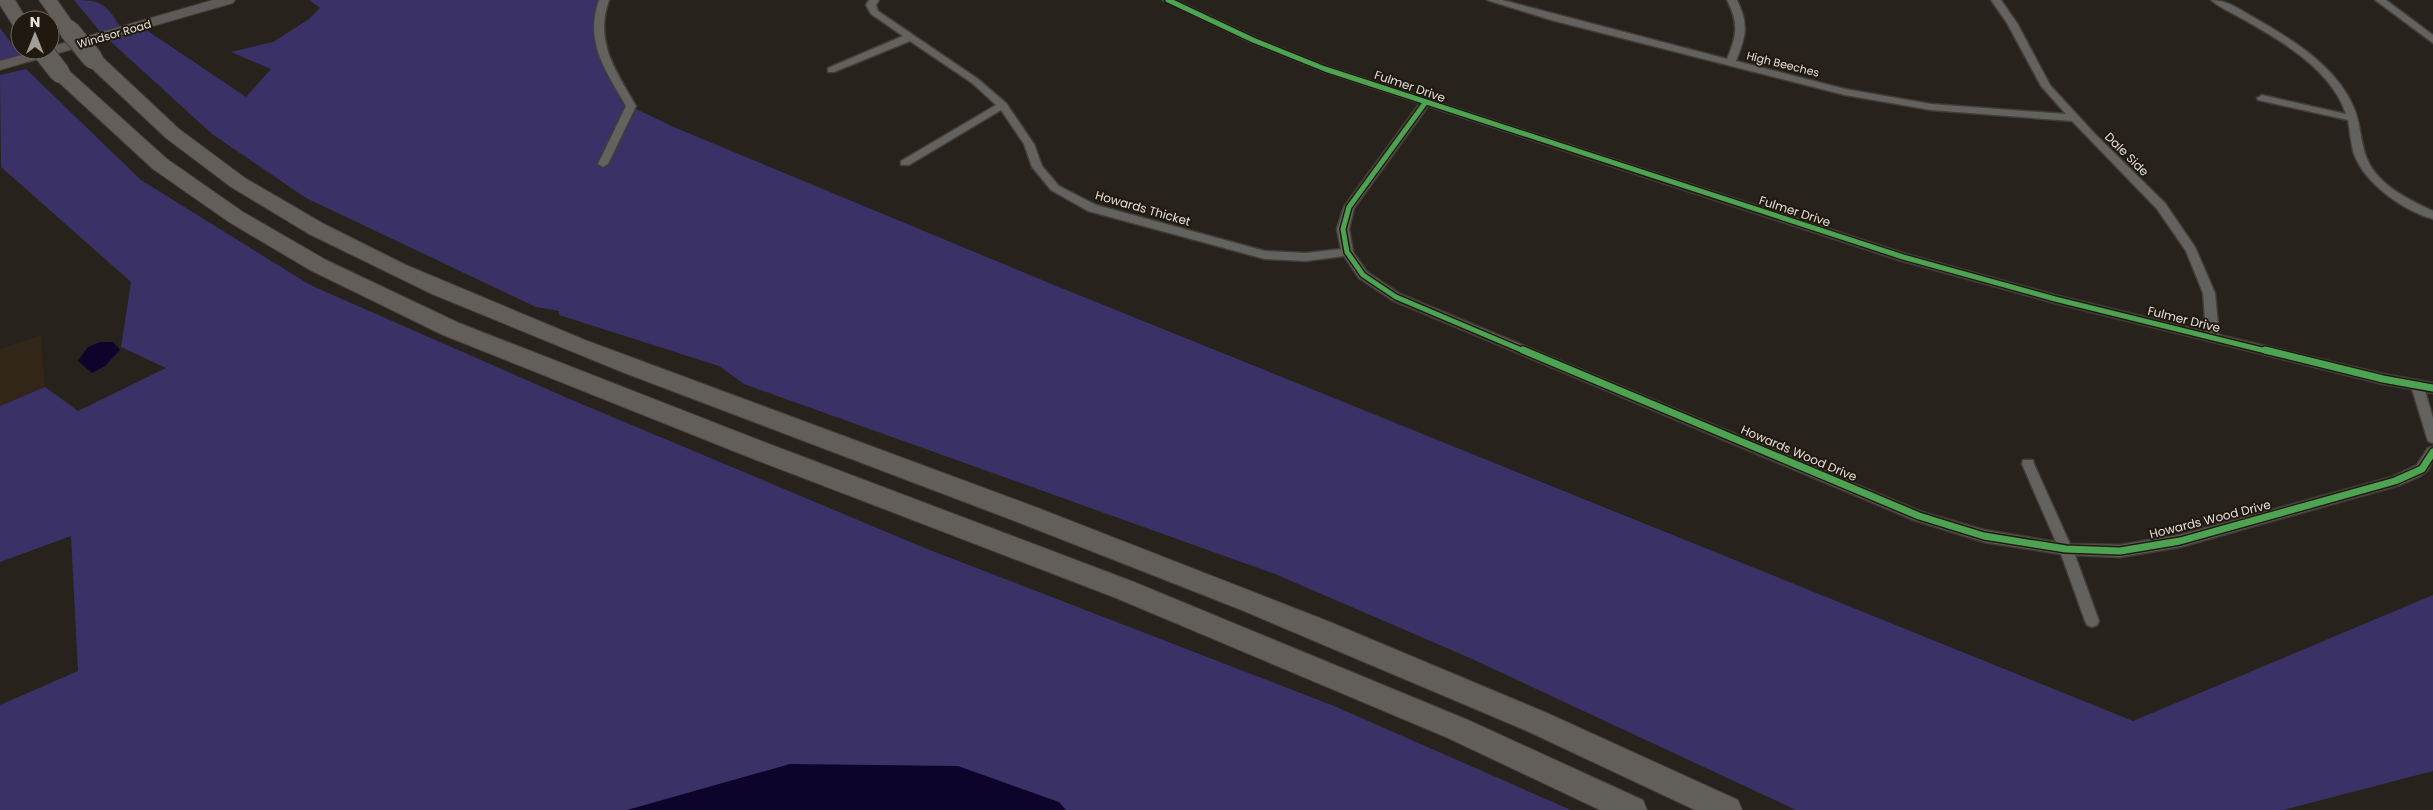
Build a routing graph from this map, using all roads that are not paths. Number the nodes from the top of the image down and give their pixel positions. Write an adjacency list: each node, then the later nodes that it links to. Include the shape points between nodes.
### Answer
1 (48, 0): 35 (highway, bridge, via 93,59 154,118 204,158 275,205 347,245 440,290 593,353 957,488 1353,644 1539,723)
2 (228, 0): 15 (main road, Windsor Road)
3 (604, 0): 23 (street, via 598,13 602,54 631,106)
4 (874, 0): 11 (street, Howards Thicket, via 871,5 874,12)
5 (1168, 0): 18 (street, Fulmer Drive, via 1325,69)
6 (1492, 0): 14 (street, High Beeches)
7 (1732, 0): 14 (street, via 1742,31)
8 (1996, 0): 20 (street, Dale Side, via 2046,86)
9 (2216, 0): 21 (street, via 2282,37 2315,63 2345,99)
10 (2380, 0): 12 (street)
11 (910, 37): 16 (street); 19 (street, Howards Thicket, via 975,81)
12 (2433, 40)
13 (50, 60): 34 (highway, bridge, via 160,164 236,217 318,265 451,329 1124,590 1458,730)
14 (1730, 64): 20 (street, High Beeches, via 1845,92 1931,107)
15 (0, 66)
16 (831, 70)
17 (2262, 98): 21 (street)
18 (1425, 103): 25 (street, Howards Wood Drive, via 1349,207 1344,229); 26 (street, Fulmer Drive, via 1903,257)
19 (1002, 105): 22 (street); 25 (street, Howards Thicket, via 1029,144 1037,166 1055,188 1092,208 1265,255 1306,257)
20 (2075, 118): 26 (street, Dale Side, via 2161,206 2191,250 2209,293)
21 (2352, 118): 24 (street, via 2360,156 2374,178 2403,200)
22 (905, 163)
23 (603, 164)
24 (2433, 215)
25 (1347, 252): 32 (street, Howards Wood Drive, via 1363,275 1396,297 1919,516 1984,536)
26 (2213, 338): 27 (street, Fulmer Drive)
27 (2417, 386): 28 (street, Fulmer Drive); 29 (street)
28 (2433, 388)
29 (2433, 438)
30 (2433, 452): 32 (street, Howards Wood Drive, via 2422,469 2395,481 2180,541 2120,551)
31 (2028, 464): 32 (street)
32 (2066, 549): 33 (street)
33 (2092, 621)
34 (1632, 810)
35 (1727, 810)

